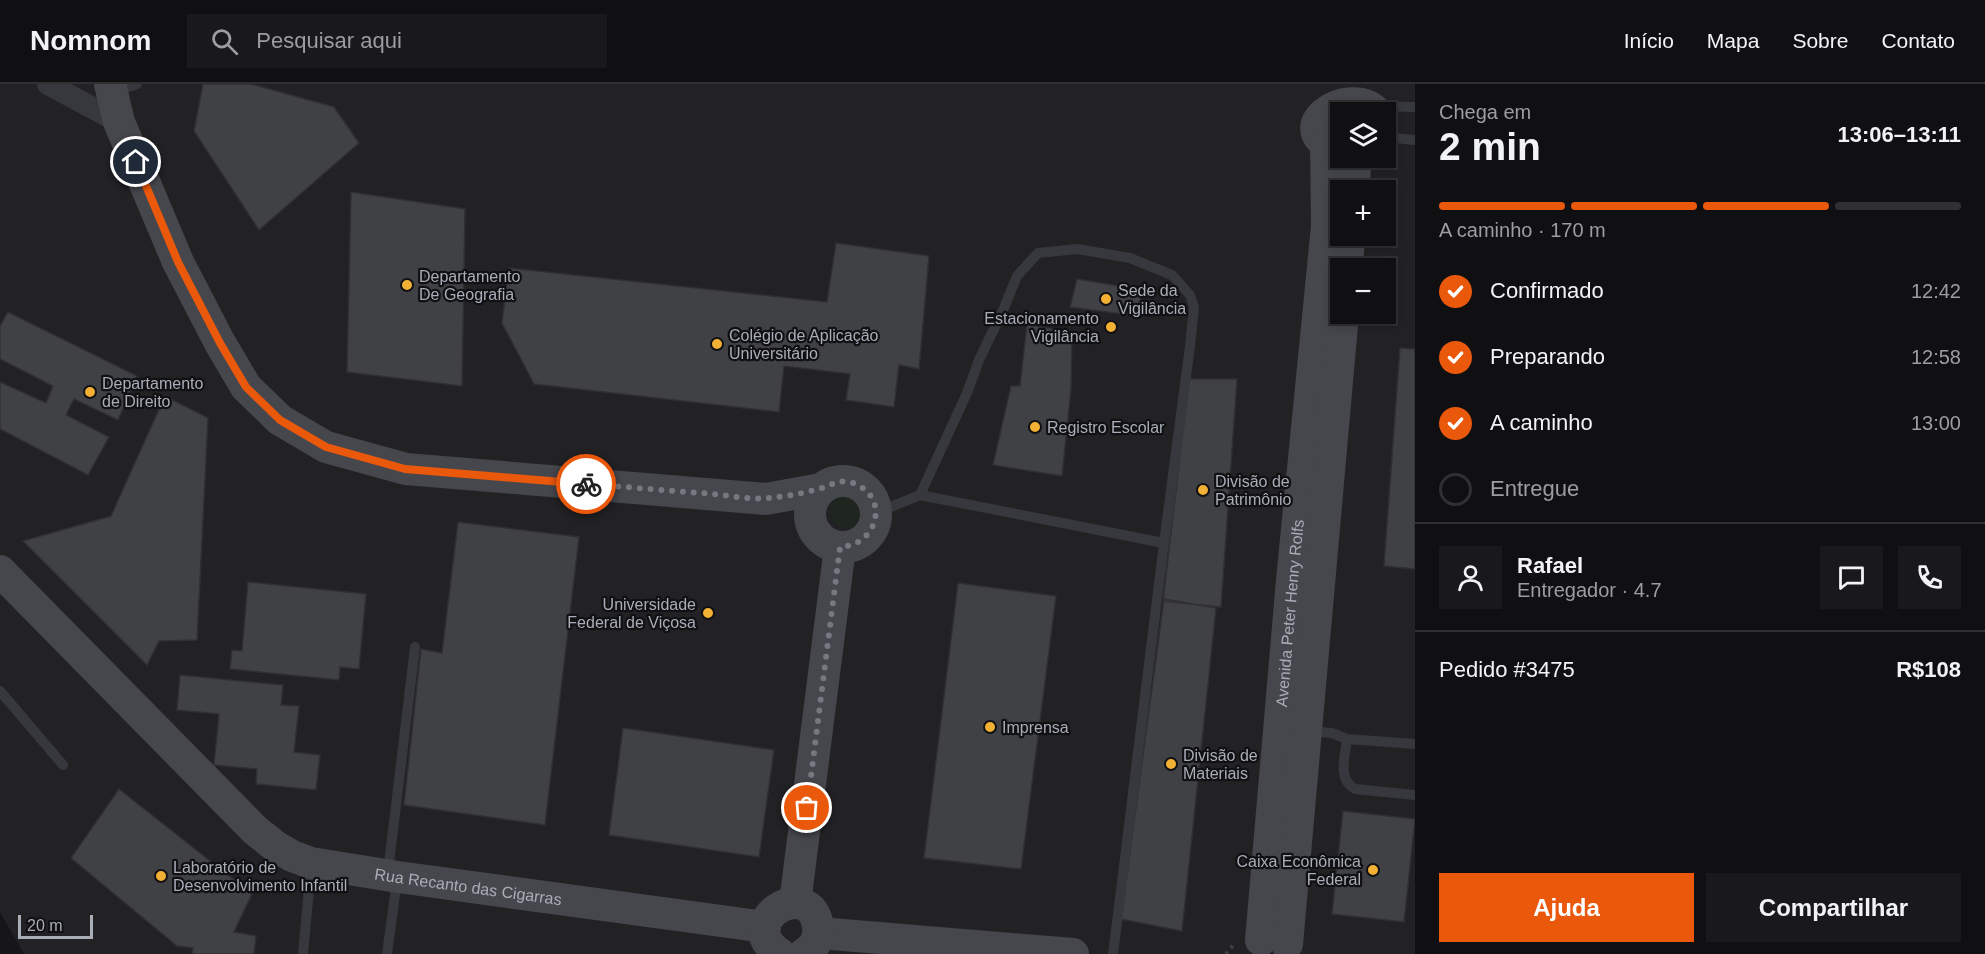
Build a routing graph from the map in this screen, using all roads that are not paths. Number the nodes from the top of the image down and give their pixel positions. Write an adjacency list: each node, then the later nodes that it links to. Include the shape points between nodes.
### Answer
1 (48, 84): 5 (street)
2 (120, 87): 5 (street)
3 (1358, 96): 4 (lane); 8 (street, Avenida Peter Henry Rolfs, via 1325,98 1319,106 1316,116 1320,135)
4 (1415, 107)
5 (119, 122): 13 (street, via 178,262 246,387 280,420 326,447 405,469)
6 (1396, 138): 7 (lane)
7 (1415, 140)
8 (1330, 143)
9 (1332, 168): 31 (street, Avenida Peter Henry Rolfs, via 1292,580)
10 (1342, 324): 21 (street, Avenida Peter Henry Rolfs)
11 (820, 489): 13 (street); 14 (street, via 840,481 861,486 869,493); 15 (street, via 810,507)
12 (920, 495): 14 (lane); 16 (lane); 16 (lane, via 1017,276 1038,253 1077,249 1130,258 1172,275 1190,295 1194,307)
13 (766, 499): 15 (street)
14 (876, 513): 17 (street, via 866,538 850,547)
15 (812, 528): 17 (street, via 824,541)
16 (1164, 543): 36 (lane)
17 (840, 547): 28 (street)
18 (0, 571): 26 (street, Rua Recanto das Cigarras, via 255,830 291,856)
19 (415, 647): 27 (lane)
20 (0, 691): 24 (lane)
21 (1306, 731): 22 (lane, via 1332,733); 31 (street, Avenida Peter Henry Rolfs)
22 (1347, 739): 23 (lane); 25 (lane, via 1343,777 1348,785)
23 (1415, 744)
24 (63, 765)
25 (1415, 795)
26 (311, 863): 27 (street, Rua Recanto das Cigarras); 32 (lane)
27 (393, 876): 29 (street, Rua Recanto das Cigarras); 33 (lane)
28 (795, 903): 29 (street, via 778,906); 30 (street, via 815,916)
29 (765, 927): 34 (street, via 768,943)
30 (811, 943): 35 (street)
31 (1272, 948)
32 (303, 954)
33 (387, 954)
34 (780, 954)
35 (1073, 954)
36 (1113, 954)

